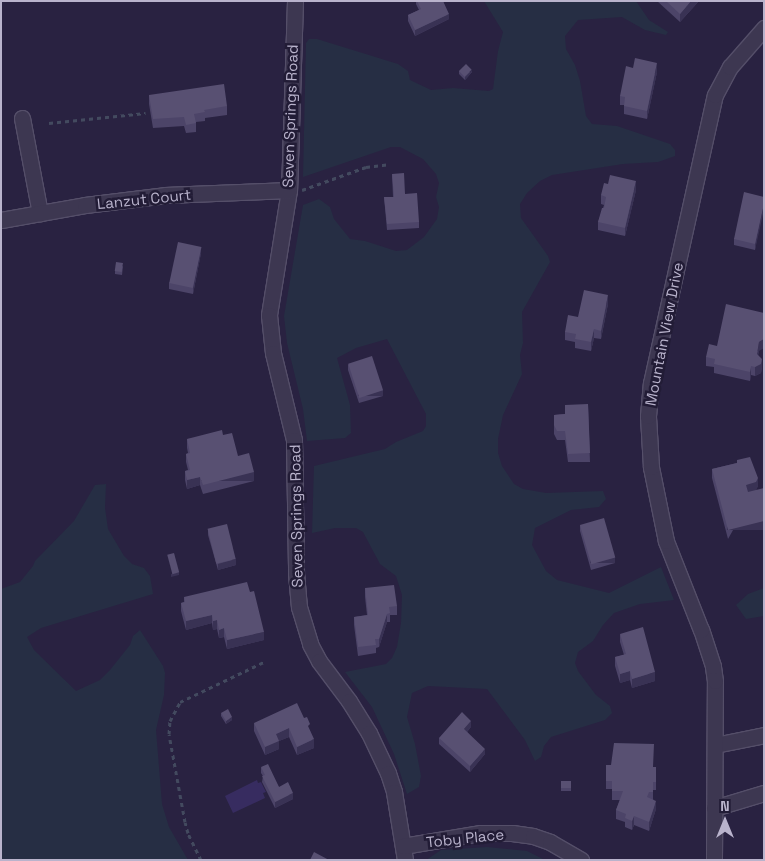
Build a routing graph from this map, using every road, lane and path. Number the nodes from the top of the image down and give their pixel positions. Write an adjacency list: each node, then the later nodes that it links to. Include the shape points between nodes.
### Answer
1 (295, 1): 7 (street, Seven Springs Road)
2 (764, 28): 12 (street, Mountain View Drive, via 730,67 715,95 651,383 649,409 651,468 666,541 712,666)
3 (146, 113): 5 (path)
4 (22, 118): 8 (street)
5 (49, 123)
6 (389, 164): 7 (path, via 366,167)
7 (288, 193): 8 (street, Lanzut Court, via 166,195); 15 (street, Seven Springs Road, via 269,315 273,353 294,440 299,607 310,644 322,666 349,701 379,751 394,792)
8 (40, 213): 9 (street, Lanzut Court)
9 (1, 220)
10 (264, 662): 16 (path, via 180,702 170,722 169,734 185,822)
11 (764, 734): 12 (street)
12 (715, 745): 14 (street, Mountain View Drive)
13 (764, 793): 14 (street)
14 (714, 808): 18 (street, Mountain View Drive)
15 (404, 853): 17 (street, Toby Place, via 481,833 512,833 550,842)
16 (201, 860)
17 (581, 860)
18 (714, 860)

